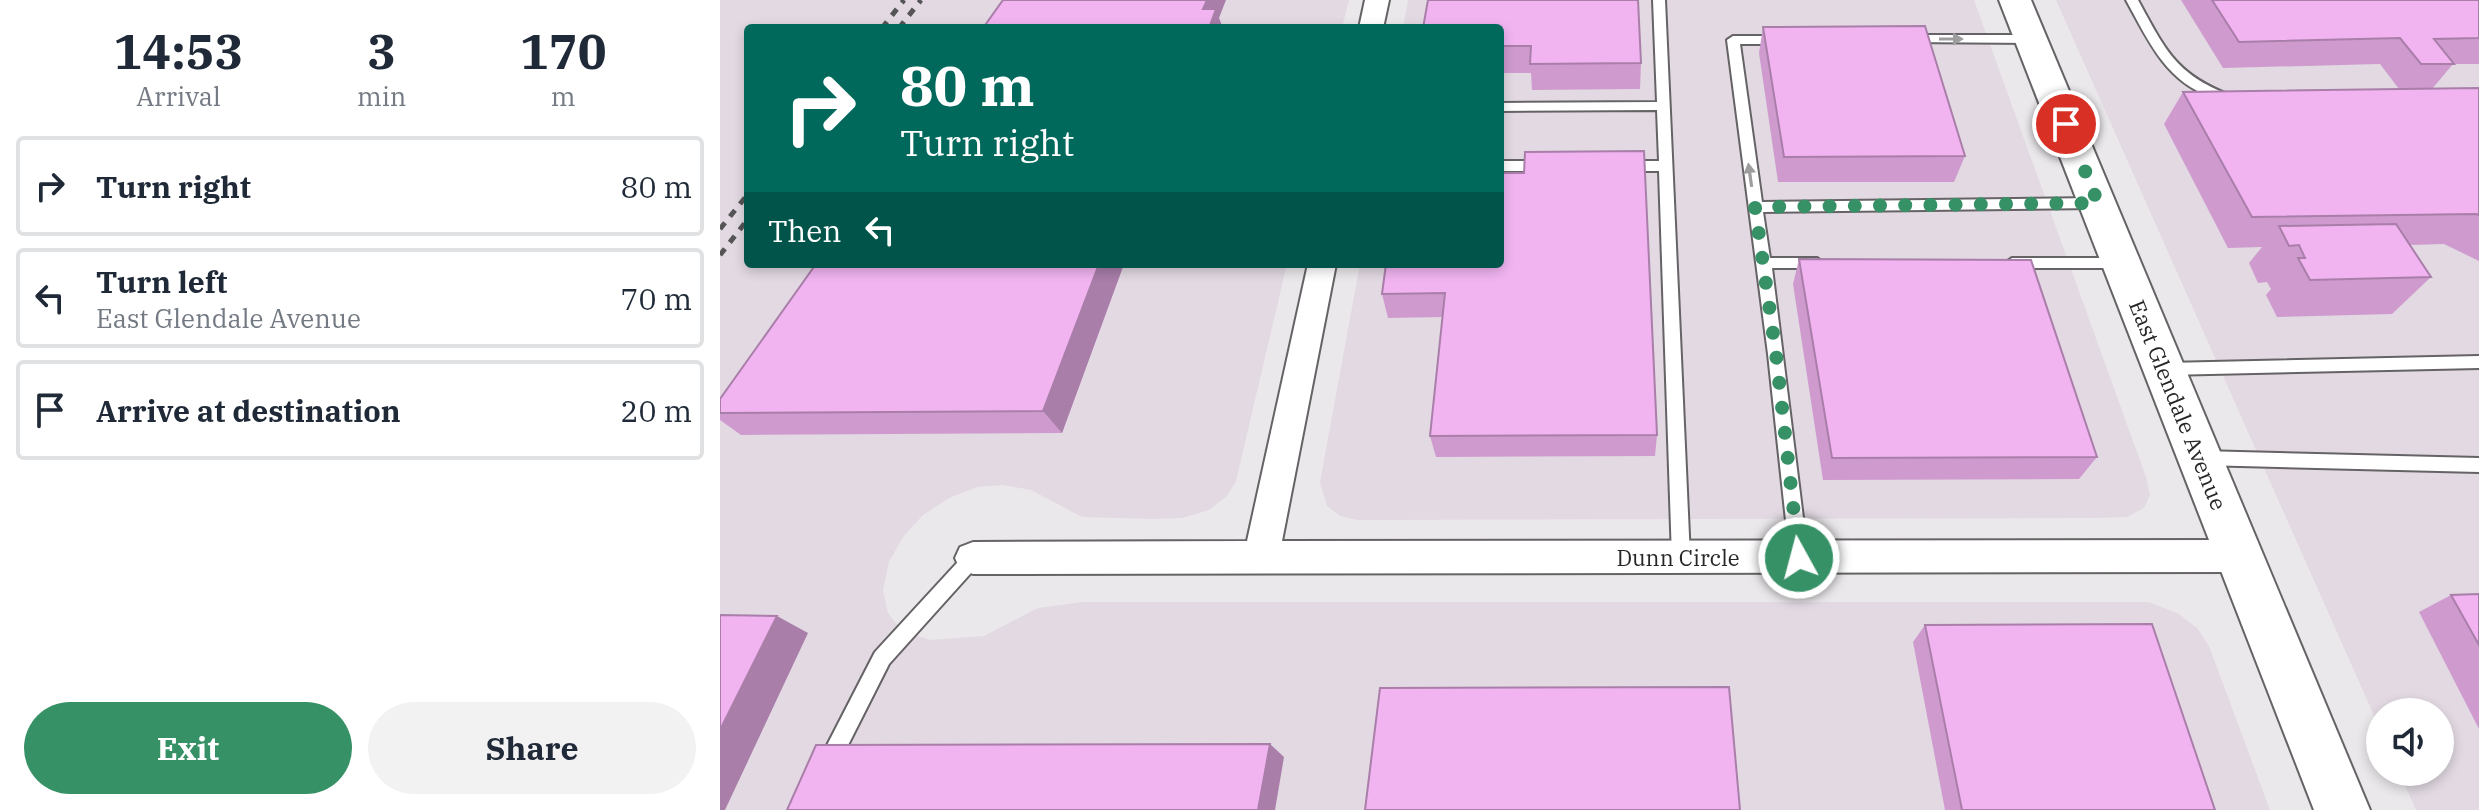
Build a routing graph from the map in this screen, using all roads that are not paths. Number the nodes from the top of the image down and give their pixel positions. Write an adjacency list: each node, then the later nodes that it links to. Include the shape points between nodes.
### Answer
1 (1377, 0): 5 (street)
2 (1659, 0): 9 (lane)
3 (2132, 0): 8 (lane, via 2171,69 2198,89)
4 (2023, 20): 6 (lane, one-way to 4); 15 (street, East Glendale Avenue)
5 (1372, 24)
6 (1889, 39)
7 (1797, 40): 16 (lane, one-way to 7, via 1733,40)
8 (2240, 102)
9 (1663, 106): 10 (lane); 14 (lane)
10 (1504, 107)
11 (1504, 166): 12 (lane)
12 (1560, 166)
13 (1605, 166): 14 (lane)
14 (1666, 166): 29 (lane)
15 (2098, 203): 16 (lane); 20 (street, East Glendale Avenue)
16 (1755, 207): 17 (lane)
17 (1763, 263): 18 (lane); 30 (lane)
18 (1841, 263)
19 (1996, 263): 20 (lane)
20 (2122, 263): 23 (street, East Glendale Avenue)
21 (1321, 268): 28 (street)
22 (2479, 362): 23 (lane)
23 (2164, 369): 24 (street, East Glendale Avenue)
24 (2199, 458): 25 (lane); 26 (street, East Glendale Avenue)
25 (2479, 465)
26 (2239, 556): 30 (street, Dunn Circle); 32 (street, East Glendale Avenue)
27 (973, 558): 28 (street, Dunn Circle); 31 (lane, via 882,658)
28 (1261, 558): 29 (street, Dunn Circle)
29 (1681, 558): 30 (street, Dunn Circle)
30 (1799, 558)
31 (819, 782)
32 (2342, 810)

